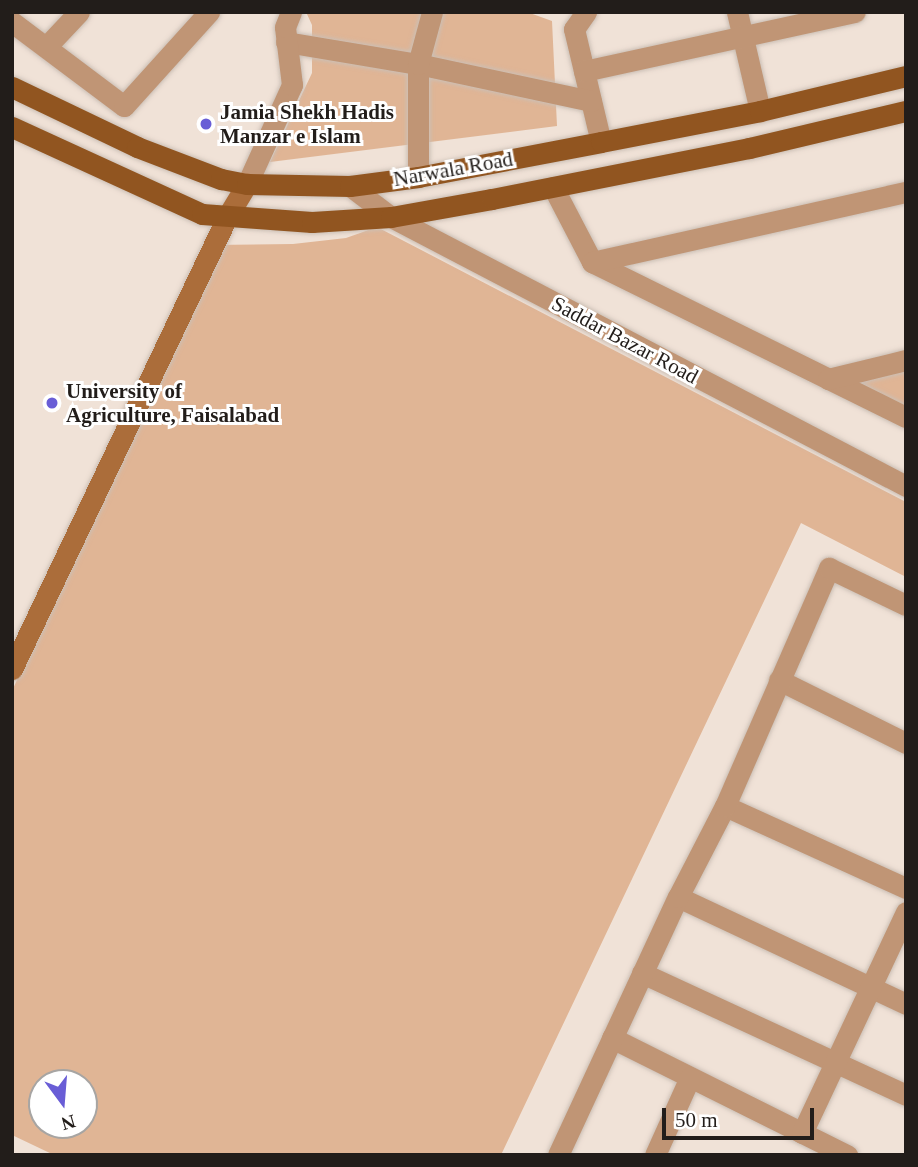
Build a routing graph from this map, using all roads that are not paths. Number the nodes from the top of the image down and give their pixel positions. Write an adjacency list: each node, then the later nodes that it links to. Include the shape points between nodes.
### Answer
1 (79, 12): 11 (street)
2 (209, 12): 11 (street, via 124,106)
3 (291, 12): 10 (street, via 285,27)
4 (432, 12): 12 (street)
5 (586, 12): 13 (street, via 574,29)
6 (737, 12): 9 (street)
7 (855, 12): 9 (street)
8 (12, 22): 11 (street)
9 (743, 36): 13 (street); 17 (street)
10 (286, 43): 12 (street); 22 (street, via 292,85)
11 (46, 47)
12 (418, 64): 16 (street); 21 (street)
13 (584, 71): 16 (street)
14 (906, 76): 17 (main road, Narwala Road)
15 (12, 87): 22 (main road, Narwala Road, via 178,165)
16 (591, 101): 20 (street)
17 (760, 111): 20 (main road, Narwala Road)
18 (906, 111): 24 (main road, Narwala Road)
19 (12, 127): 26 (main road, Narwala Road, via 202,214)
20 (601, 142): 21 (main road, Narwala Road)
21 (418, 177): 23 (main road, Narwala Road)
22 (247, 184): 23 (main road, Narwala Road); 26 (street)
23 (349, 186): 27 (street, Saddar Bazar Road)
24 (553, 187): 27 (main road, Narwala Road); 28 (street)
25 (906, 192): 28 (street)
26 (227, 216): 27 (main road, Narwala Road, via 312,222); 34 (street)
27 (391, 218): 32 (street, Saddar Bazar Road)
28 (592, 262): 30 (street)
29 (906, 360): 30 (street)
30 (828, 379): 31 (street)
31 (906, 417)
32 (906, 486)
33 (906, 605): 35 (street, via 829,568)
34 (12, 669)
35 (779, 680): 36 (street); 37 (street)
36 (906, 743)
37 (724, 806): 38 (street); 39 (street)
38 (906, 888)
39 (678, 897): 41 (street); 42 (street)
40 (906, 912): 42 (street)
41 (642, 973): 44 (street); 45 (street)
42 (872, 987): 43 (street); 45 (street)
43 (906, 1004)
44 (612, 1038): 46 (street); 49 (street)
45 (835, 1064): 47 (street); 48 (street)
46 (690, 1077): 48 (street); 50 (street)
47 (906, 1095)
48 (802, 1133): 51 (street)
49 (558, 1155)
50 (655, 1155)
51 (846, 1155)

